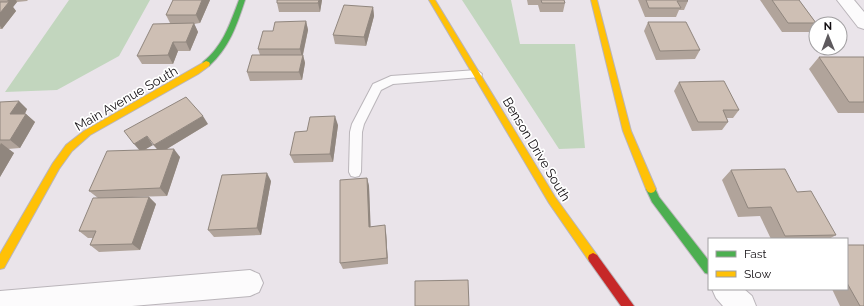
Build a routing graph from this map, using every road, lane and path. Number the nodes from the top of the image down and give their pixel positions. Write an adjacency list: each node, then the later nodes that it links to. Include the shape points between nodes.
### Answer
1 (242, 0): 8 (street, Main Avenue South, via 229,36 214,58 196,72 87,133 69,148)
2 (432, 0): 6 (street, Benson Drive South)
3 (594, 0): 9 (street, via 627,131 655,199)
4 (845, 0): 5 (street)
5 (864, 23)
6 (477, 74): 7 (lane, via 391,80 376,87 356,132); 13 (street, Benson Drive South, via 552,200)
7 (355, 172)
8 (0, 264)
9 (708, 268)
10 (250, 283): 12 (street)
11 (727, 290): 14 (street)
12 (0, 304)
13 (628, 306)
14 (742, 306)

